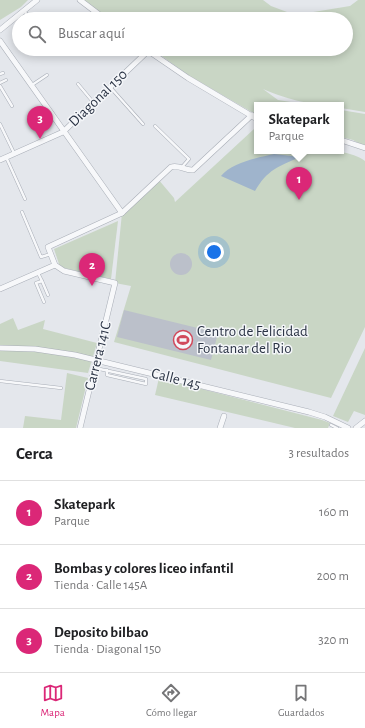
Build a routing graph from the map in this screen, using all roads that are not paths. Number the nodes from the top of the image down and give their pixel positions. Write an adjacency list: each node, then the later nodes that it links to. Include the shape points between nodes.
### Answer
1 (36, 0): 3 (street)
2 (80, 0): 4 (street)
3 (24, 12)
4 (96, 12)
5 (12, 21): 6 (street)
6 (0, 30)
7 (0, 41): 14 (street)
8 (141, 56): 15 (street, Diagonal 150)
9 (156, 56): 18 (street, via 188,78)
10 (47, 75): 14 (lane)
11 (6, 80): 12 (lane)
12 (0, 84): 17 (lane)
13 (78, 84): 16 (lane)
14 (31, 86): 22 (street)
15 (110, 88): 16 (street, Diagonal 150); 20 (lane)
16 (94, 103): 22 (street, Diagonal 150)
17 (12, 106)
18 (252, 114): 28 (street, via 193,170)
19 (0, 124): 25 (lane)
20 (143, 124)
21 (155, 126): 28 (lane, via 189,159)
22 (63, 132): 25 (street, Diagonal 150); 31 (street)
23 (344, 141): 24 (street)
24 (365, 148)
25 (14, 153): 26 (street, Diagonal 150)
26 (6, 157): 27 (street, Diagonal 150); 29 (lane)
27 (0, 160)
28 (181, 167): 31 (street, via 171,167)
29 (25, 199)
30 (22, 212): 32 (lane, via 41,257)
31 (122, 213): 32 (street, via 48,247)
32 (51, 254): 33 (street)
33 (55, 265): 34 (street); 40 (street, Carrera 141C, via 64,271 116,283)
34 (38, 272): 35 (lane); 36 (street)
35 (42, 281): 37 (lane); 38 (lane, via 36,283)
36 (0, 289)
37 (48, 295)
38 (44, 302)
39 (0, 348): 40 (street, Calle 145, via 54,351)
40 (98, 360): 41 (street, Carrera 141C); 51 (street, Calle 145, via 309,412)
41 (96, 368): 42 (lane); 48 (street, Carrera 141C)
42 (107, 370): 42 (lane, via 146,378 146,384 107,375)
43 (0, 381): 44 (lane)
44 (61, 388)
45 (224, 416): 49 (street)
46 (365, 421): 52 (street)
47 (331, 425): 50 (lane)
48 (80, 428)
49 (220, 428)
50 (337, 428)
51 (348, 428)
52 (356, 428)

